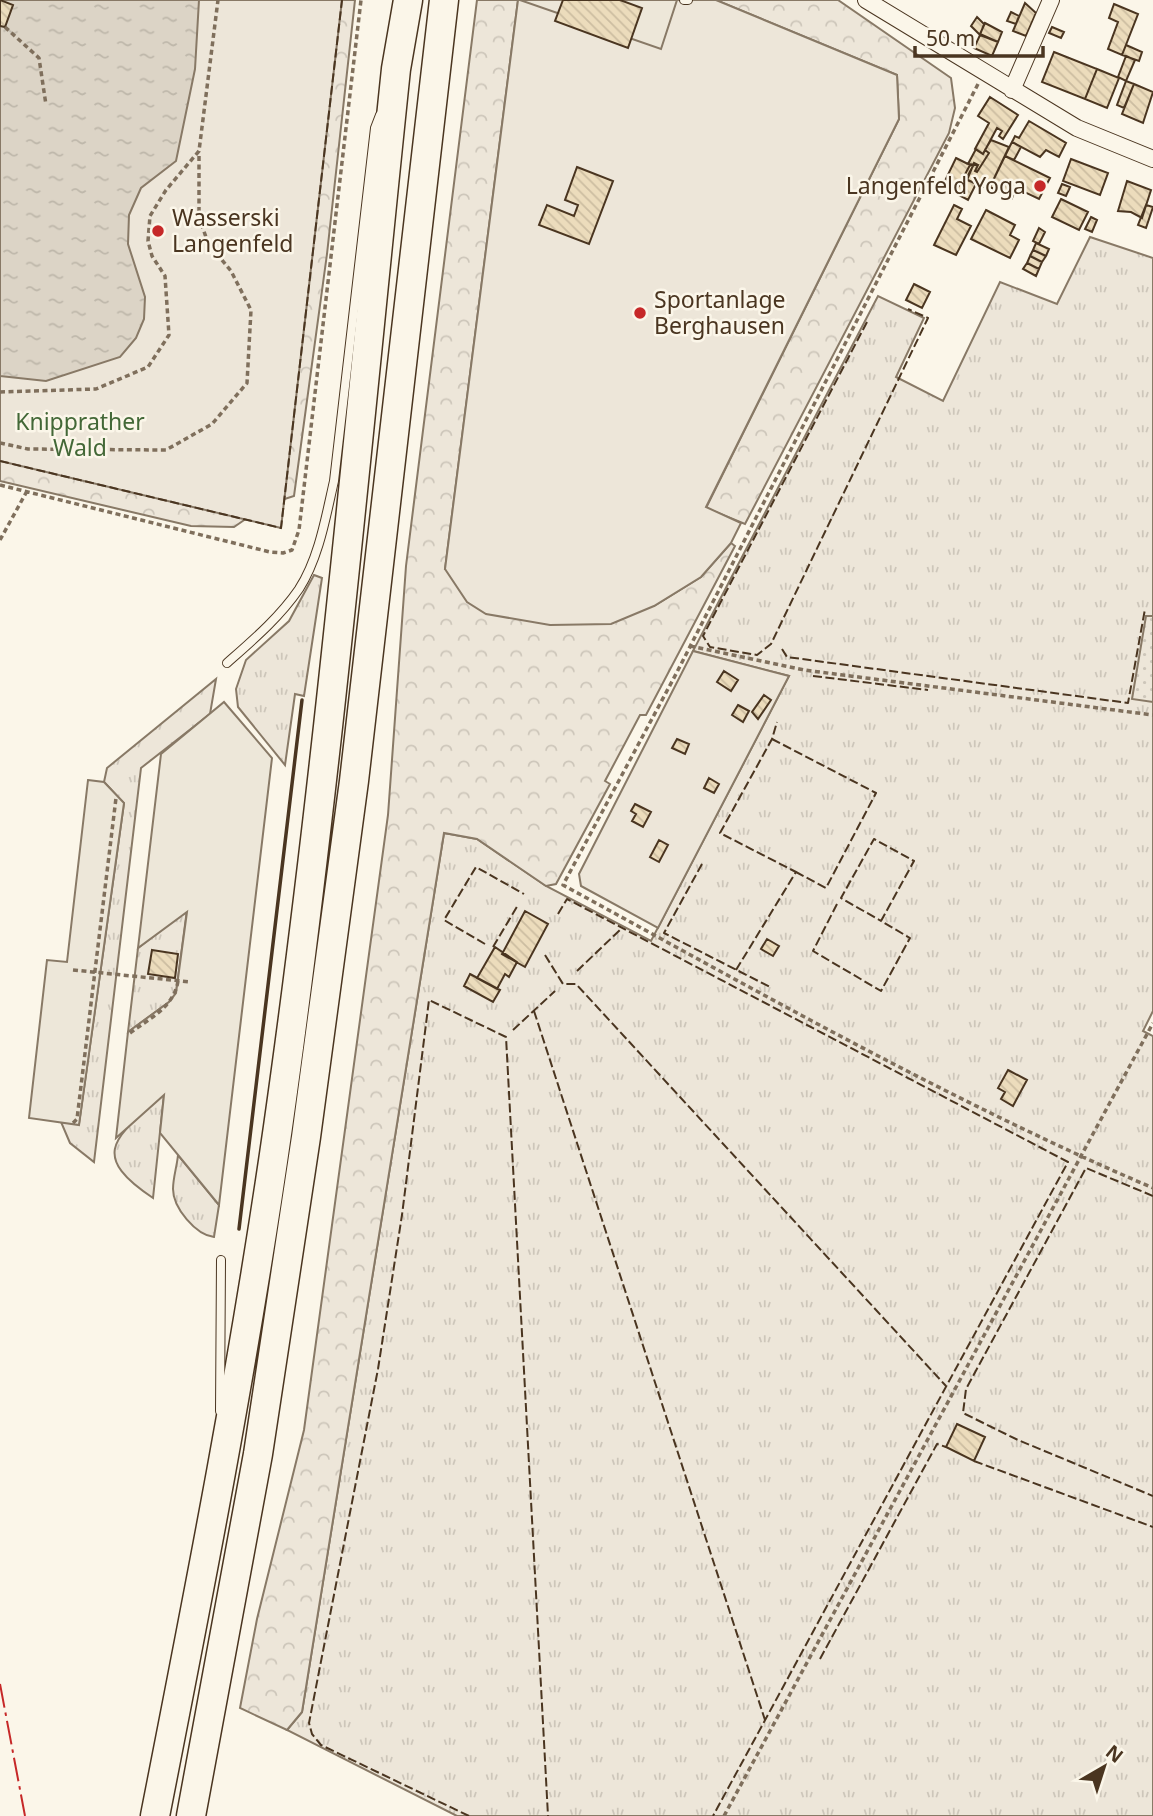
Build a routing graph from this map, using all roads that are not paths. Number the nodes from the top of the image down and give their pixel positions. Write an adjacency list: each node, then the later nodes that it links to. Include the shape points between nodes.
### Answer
1 (408, 0): 5 (highway)
2 (444, 0): 12 (highway, via 354,781 306,1137 258,1454)
3 (866, 0): 6 (street)
4 (1051, 0): 6 (street)
5 (396, 69): 8 (lane, via 375,128 334,481 320,537 300,586 274,621); 10 (highway, via 322,776 278,1128)
6 (1012, 90): 7 (street, via 1077,128)
7 (1153, 159)
8 (227, 663)
9 (221, 1260): 10 (lane)
10 (219, 1493): 11 (highway)
11 (155, 1816)
12 (191, 1816)

